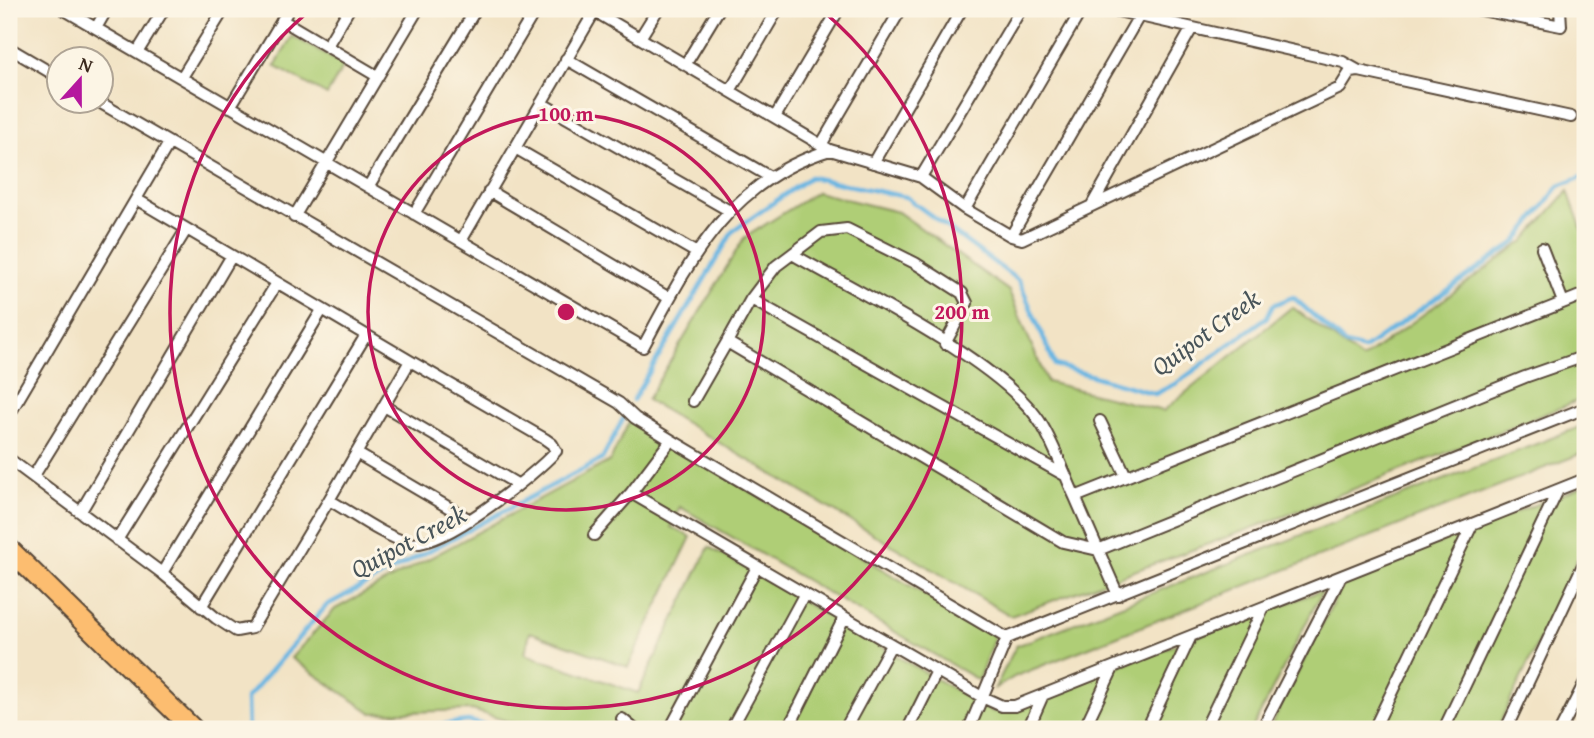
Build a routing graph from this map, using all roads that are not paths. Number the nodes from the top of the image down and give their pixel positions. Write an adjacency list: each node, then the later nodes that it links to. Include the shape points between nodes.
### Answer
1 (63, 9): 24 (street)
2 (107, 9): 24 (street)
3 (164, 9): 29 (street)
4 (224, 9): 35 (street)
5 (289, 9): 23 (street)
6 (349, 9): 27 (street)
7 (418, 9): 34 (street)
8 (476, 9): 49 (street)
9 (536, 9): 55 (street)
10 (658, 9): 26 (street)
11 (719, 9): 31 (street)
12 (778, 9): 36 (street)
13 (839, 9): 40 (street)
14 (901, 9): 44 (street)
15 (962, 9): 45 (street)
16 (1021, 9): 48 (street)
17 (1082, 9): 53 (street)
18 (1109, 9): 22 (street)
19 (1476, 9): 20 (street, via 1561,26)
20 (1560, 9)
21 (595, 10): 26 (street); 30 (street)
22 (1139, 16): 25 (street); 58 (street)
23 (282, 20): 27 (street); 38 (street)
24 (96, 28): 29 (street)
25 (1192, 28): 33 (street, via 1343,62); 52 (street)
26 (640, 38): 31 (street)
27 (327, 46): 34 (street)
28 (9, 48): 32 (street)
29 (138, 51): 35 (street)
30 (566, 59): 37 (street); 47 (street)
31 (685, 65): 36 (street)
32 (46, 70)
33 (1359, 71): 41 (street); 52 (street, via 1350,72 1340,88)
34 (377, 76): 46 (street)
35 (182, 78): 38 (street)
36 (730, 91): 40 (street)
37 (541, 103): 43 (street); 54 (street)
38 (230, 107): 46 (street)
39 (116, 112): 42 (street)
40 (775, 117): 44 (street)
41 (1571, 117)
42 (169, 143): 51 (street); 56 (street)
43 (515, 148): 50 (street); 61 (street)
44 (825, 148): 45 (street); 47 (street)
45 (873, 163): 48 (street)
46 (326, 164): 49 (street); 56 (street)
47 (770, 177): 54 (street)
48 (921, 177): 53 (street)
49 (368, 187): 55 (street)
50 (489, 191): 59 (street); 66 (street)
51 (136, 199): 57 (street); 78 (street)
52 (1092, 205): 58 (street, via 1034,235)
53 (965, 209): 58 (street)
54 (728, 210): 61 (street)
55 (414, 214): 59 (street)
56 (294, 217): 80 (street, via 619,403)
57 (186, 230): 63 (street); 85 (street)
58 (1011, 236)
59 (461, 241): 66 (street, via 643,347)
60 (1542, 248): 68 (street)
61 (697, 253): 66 (street)
62 (792, 254): 67 (street, via 776,266); 72 (street); 72 (street, via 821,232 847,229 915,263 962,293 967,303)
63 (231, 257): 64 (street); 92 (street)
64 (277, 283): 69 (street); 96 (street)
65 (1585, 294): 68 (street)
66 (669, 298)
67 (751, 299): 71 (street); 83 (street)
68 (1563, 302): 84 (street)
69 (322, 310): 70 (street); 102 (street)
70 (366, 335): 74 (street); 106 (street)
71 (727, 342): 75 (street); 98 (street, via 1063,542)
72 (945, 344): 83 (street, via 1010,387 1041,424)
73 (1585, 356): 98 (street)
74 (410, 361): 76 (street); 87 (street, via 552,444 555,451 550,458)
75 (693, 401)
76 (384, 406): 81 (street); 87 (street)
77 (1585, 408): 105 (street)
78 (9, 415)
79 (1100, 421): 84 (street)
80 (671, 440): 89 (street); 109 (street)
81 (356, 453): 91 (street); 93 (street)
82 (9, 459): 85 (street)
83 (1066, 476): 90 (street)
84 (1126, 476): 90 (street)
85 (33, 477): 92 (street)
86 (1585, 479): 88 (street)
87 (517, 484): 93 (street)
88 (1558, 490): 94 (street); 133 (street)
89 (631, 493): 95 (street); 101 (street)
90 (1075, 497): 98 (street)
91 (329, 499): 93 (street, via 411,544 427,543); 106 (street, via 252,628 236,631)
92 (81, 511): 96 (street)
93 (470, 520)
94 (1472, 525): 103 (street); 132 (street)
95 (594, 534)
96 (117, 540): 102 (street)
97 (9, 549): 119 (highway)
98 (1098, 550): 105 (street)
99 (9, 562): 118 (highway)
100 (1585, 562): 134 (street)
101 (757, 567): 104 (street); 121 (street)
102 (162, 573): 106 (street)
103 (1339, 580): 107 (street); 131 (street)
104 (804, 595): 108 (street); 122 (street)
105 (1118, 595): 109 (street)
106 (201, 607)
107 (1263, 609): 110 (street); 130 (street)
108 (844, 618): 111 (street); 123 (street)
109 (1007, 638): 116 (street)
110 (1190, 638): 112 (street); 129 (street)
111 (891, 645): 113 (street); 124 (street)
112 (1113, 668): 115 (street); 128 (street)
113 (937, 671): 116 (street); 125 (street)
114 (1585, 682): 135 (street)
115 (1043, 695): 116 (street, via 1015,706); 127 (street)
116 (982, 697): 126 (street)
117 (622, 719): 120 (street)
118 (179, 729)
119 (193, 729)
120 (634, 729)
121 (670, 729)
122 (731, 729)
123 (788, 729)
124 (845, 729)
125 (908, 729)
126 (969, 729)
127 (1028, 729)
128 (1084, 729)
129 (1147, 729)
130 (1205, 729)
131 (1262, 729)
132 (1374, 729)
133 (1444, 729)
134 (1506, 729)
135 (1561, 729)

